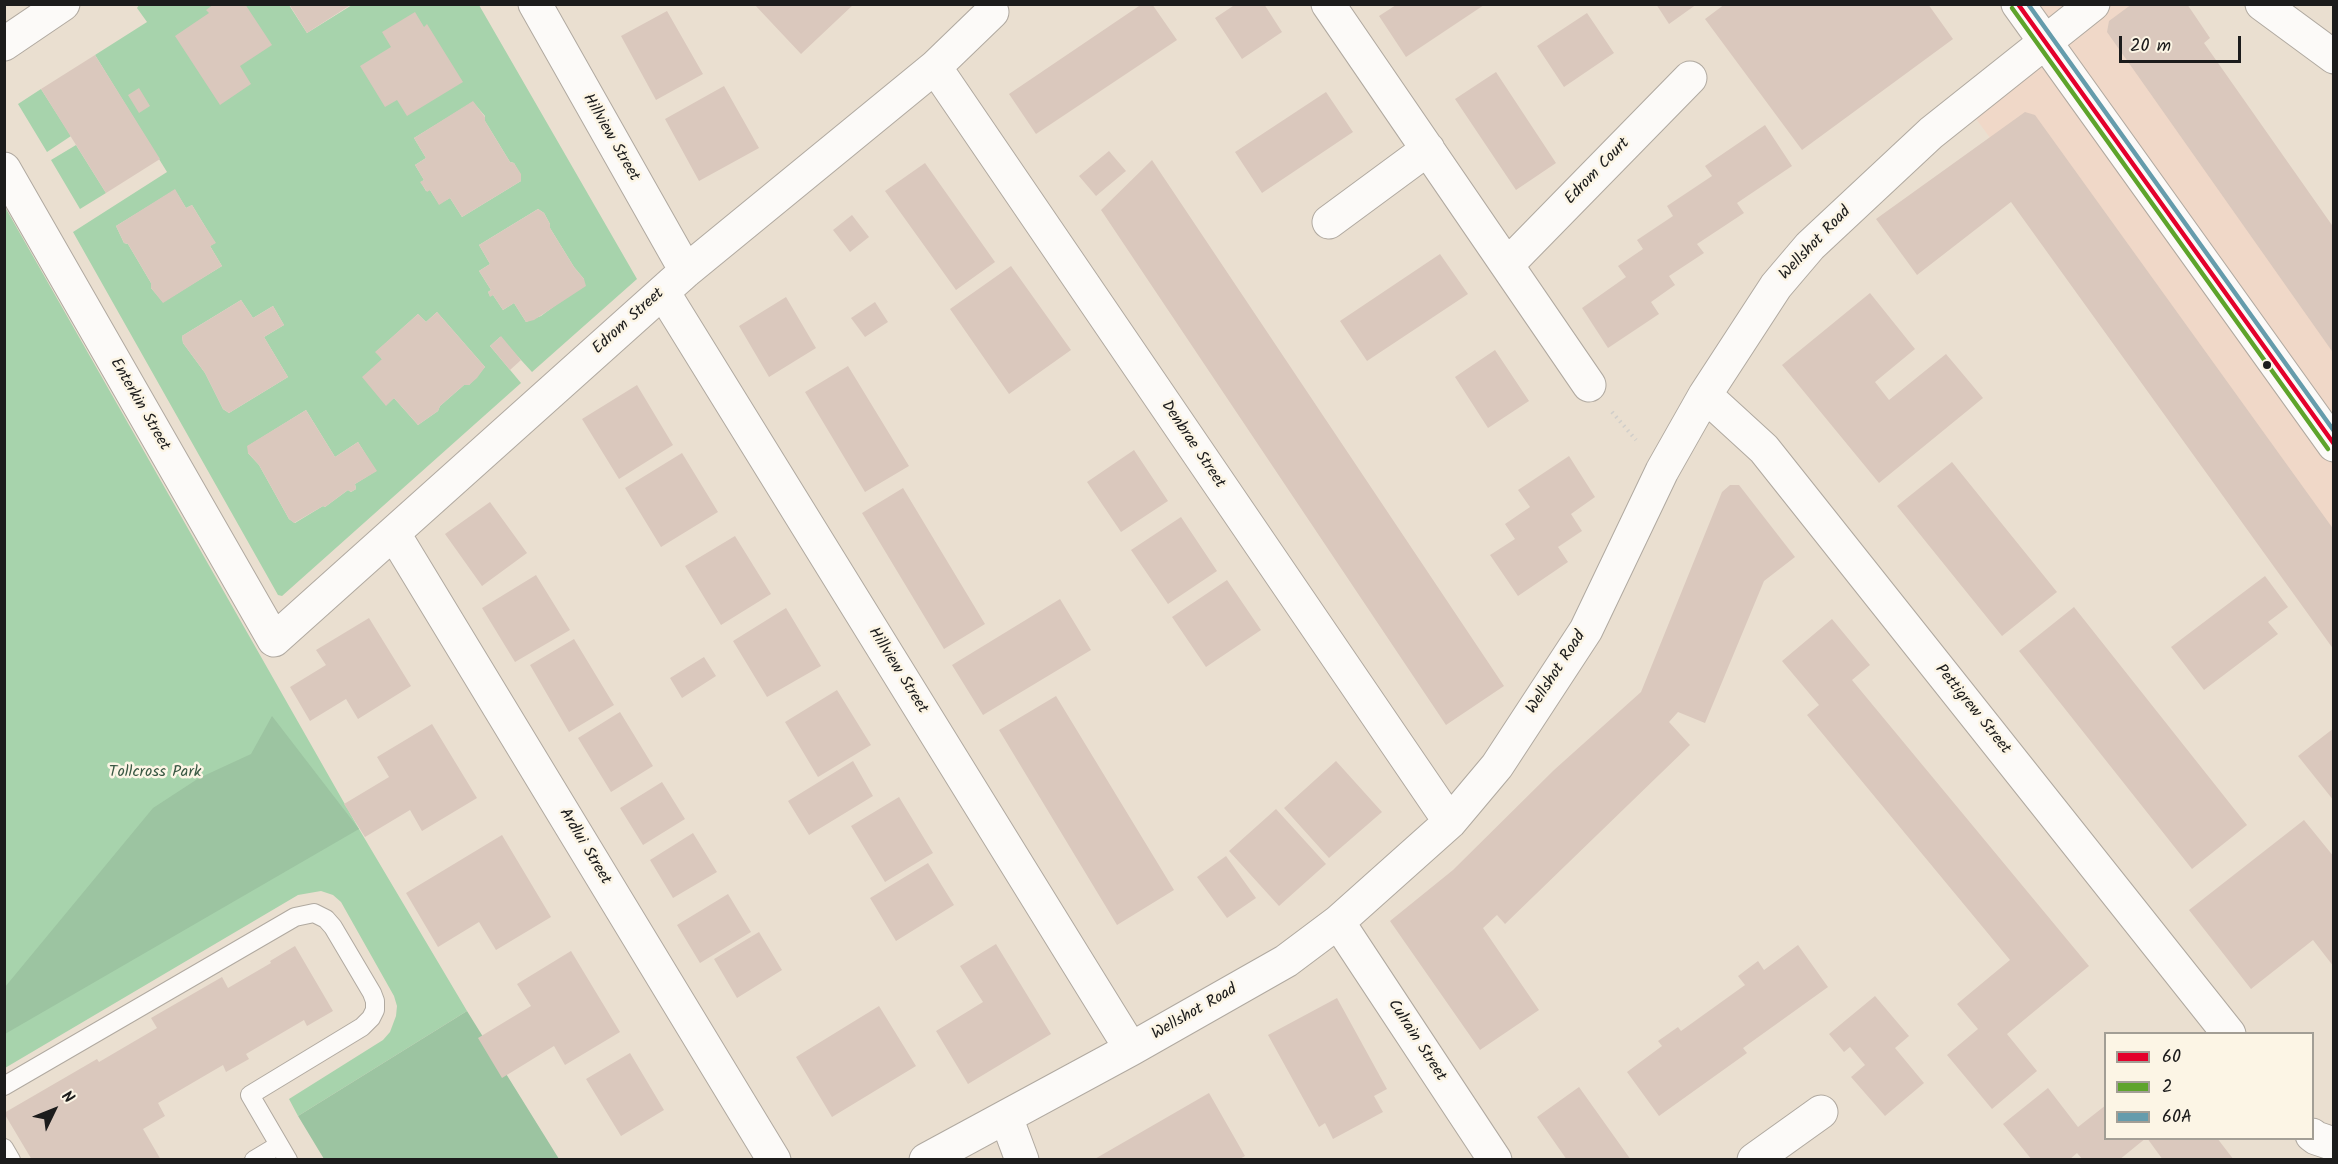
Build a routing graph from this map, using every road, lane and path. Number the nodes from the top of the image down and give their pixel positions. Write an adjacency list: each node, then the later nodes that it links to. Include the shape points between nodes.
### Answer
1 (63, 4): 9 (street)
2 (535, 4): 17 (street, Hillview Street)
3 (1328, 4): 13 (street)
4 (2019, 4): 8 (street)
5 (2093, 4): 8 (street, Wellshot Road)
6 (2262, 4): 10 (street)
7 (992, 12): 11 (street, Edrom Street)
8 (2045, 42): 19 (street, Wellshot Road, via 1931,133 1810,246 1776,286); 20 (street)
9 (4, 44)
10 (2334, 57)
11 (935, 67): 17 (street, Edrom Street); 24 (street, Denbrae Street)
12 (1690, 78): 16 (street, Edrom Court)
13 (1428, 149): 15 (street); 16 (street)
14 (4, 169): 23 (street, Enterkin Street)
15 (1329, 222)
16 (1507, 265): 18 (street)
17 (674, 282): 22 (street, Edrom Street); 27 (street, Hillview Street)
18 (1589, 385): 21 (path)
19 (1705, 395): 21 (street, Wellshot Road); 26 (street, Pettigrew Street, via 1764,449)
20 (2334, 445)
21 (1662, 471): 24 (street, Wellshot Road, via 1586,630 1497,766)
22 (394, 534): 23 (street, Edrom Street); 37 (street, Ardlui Street)
23 (274, 640)
24 (1450, 822): 25 (street, Wellshot Road)
25 (1338, 922): 27 (street, Wellshot Road, via 1286,961); 40 (street, Culrain Street)
26 (2227, 1032)
27 (1131, 1049): 30 (street, Wellshot Road)
28 (4, 1086): 34 (lane, via 295,918 314,913 333,927 372,993 375,1010 362,1027 250,1095)
29 (1821, 1112): 41 (street)
30 (1006, 1117): 38 (street, Wellshot Road); 39 (street)
31 (2314, 1136): 32 (street)
32 (2334, 1144)
33 (4, 1148): 35 (lane)
34 (284, 1152): 36 (lane)
35 (11, 1160)
36 (254, 1160)
37 (774, 1160)
38 (926, 1160)
39 (1022, 1160)
40 (1495, 1160)
41 (1754, 1160)

